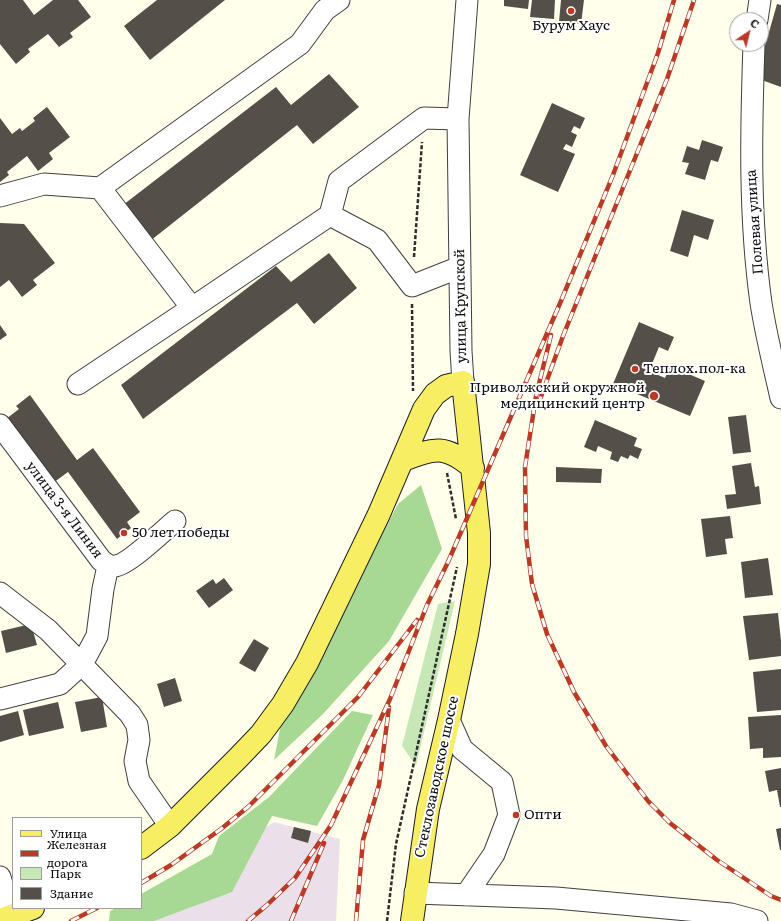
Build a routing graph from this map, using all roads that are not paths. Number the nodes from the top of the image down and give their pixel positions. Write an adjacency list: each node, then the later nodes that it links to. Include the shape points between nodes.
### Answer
1 (339, 0): 7 (street, via 325,10 300,44)
2 (467, 0): 6 (street, улица Крупской)
3 (760, 0): 4 (street)
4 (758, 12)
5 (754, 52): 11 (street, Полевая улица, via 751,156)
6 (458, 119): 9 (street, via 424,118 339,181); 10 (street, улица Крупской)
7 (100, 188): 8 (street, via 44,184); 12 (street)
8 (0, 196)
9 (330, 215): 10 (street, via 377,240 412,286); 12 (street)
10 (460, 268): 14 (street, улица Крупской)
11 (761, 303): 13 (street); 16 (street, Полевая улица)
12 (192, 308): 15 (street)
13 (781, 313)
14 (463, 382): 18 (main road, via 446,386 424,409); 19 (main road, улица Крупской)
15 (78, 384)
16 (781, 398)
17 (0, 425): 21 (street, улица 3-я Линия)
18 (403, 460): 19 (main road, via 425,451 442,450 460,457); 27 (main road, via 311,656 283,704 261,734)
19 (473, 468): 23 (main road, улица Крупской, via 480,533 479,564)
20 (175, 521): 21 (street, улица 3-я Линия, via 127,561 116,566)
21 (108, 566): 24 (street, via 97,636)
22 (0, 593): 24 (street, via 48,630)
23 (467, 634): 26 (main road, Стеклозаводское шоссе)
24 (82, 664): 25 (street, via 60,684); 27 (street, via 130,714 137,725 139,740 135,761 139,781)
25 (0, 699)
26 (449, 720): 30 (main road, Стеклозаводское шоссе, via 428,809); 31 (street, via 462,749 502,782 510,815 494,854)
27 (170, 826): 28 (main road)
28 (142, 847)
29 (0, 877): 33 (street)
30 (415, 893): 31 (street); 34 (main road, Стеклозаводское шоссе)
31 (466, 895): 35 (street, via 556,898 731,914)
32 (30, 909): 33 (main road)
33 (5, 918)
34 (412, 921)
35 (757, 921)

